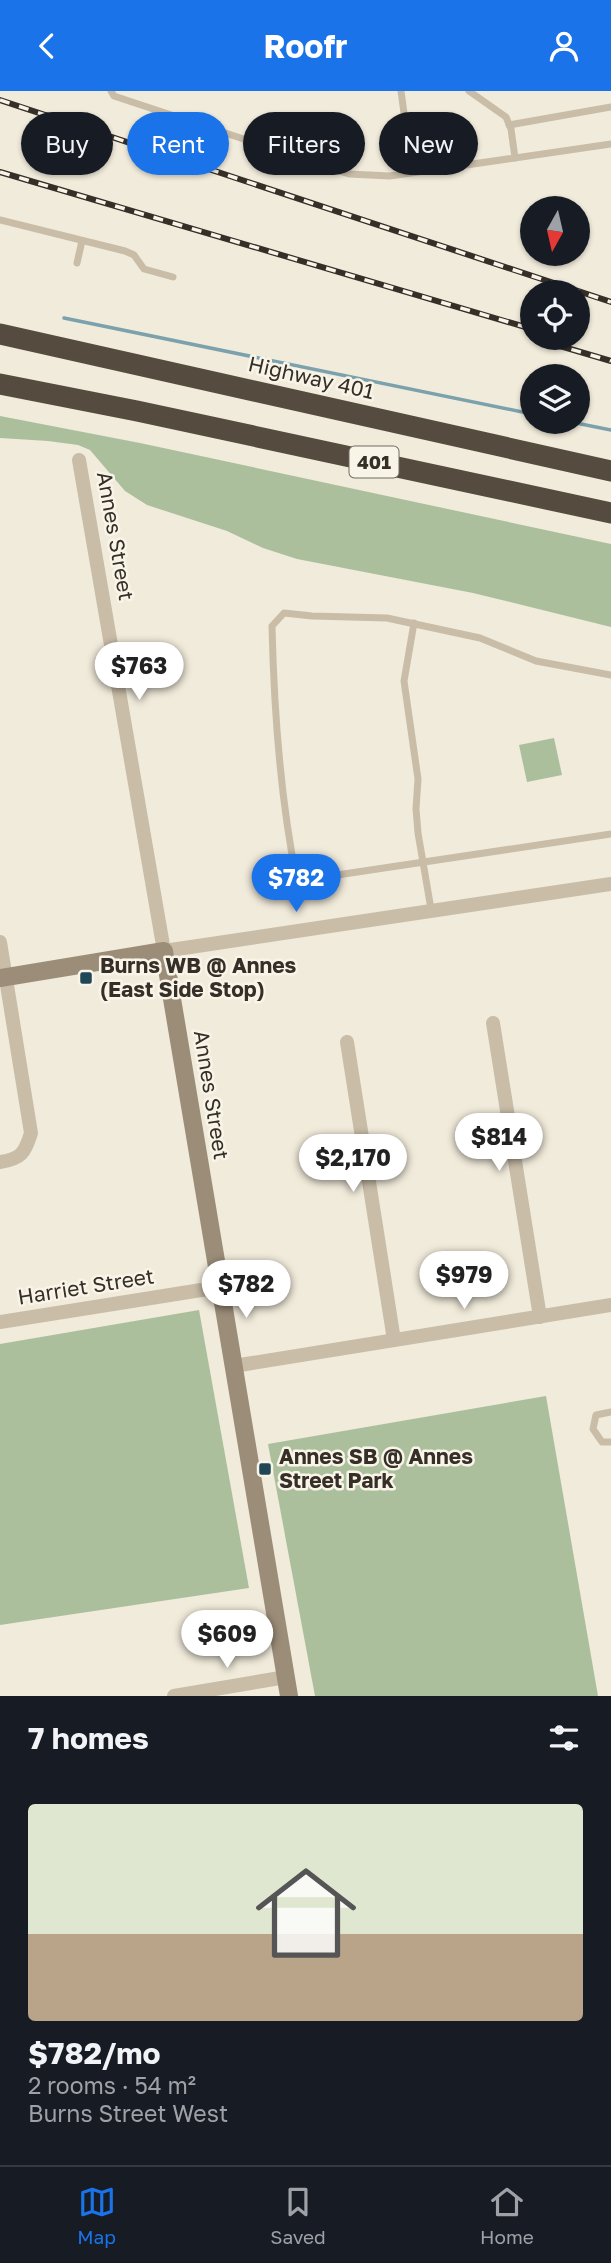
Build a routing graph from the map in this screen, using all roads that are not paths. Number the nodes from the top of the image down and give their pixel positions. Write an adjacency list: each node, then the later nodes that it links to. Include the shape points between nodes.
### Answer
1 (111, 91): 10 (lane, via 114,96 349,174)
2 (401, 91): 5 (lane)
3 (469, 91): 6 (lane, via 506,117)
4 (611, 107): 6 (lane)
5 (404, 112)
6 (509, 125): 8 (lane)
7 (611, 144): 8 (lane)
8 (515, 158): 9 (lane)
9 (478, 163)
10 (396, 175)
11 (0, 220): 12 (lane)
12 (82, 241): 13 (lane); 14 (lane, via 125,251 144,269)
13 (77, 263)
14 (173, 277)
15 (0, 334): 18 (highway, Highway 401 / 401)
16 (0, 384): 19 (highway, 401)
17 (79, 460): 27 (street, Annes Street)
18 (611, 471)
19 (611, 513)
20 (415, 624): 21 (lane, via 480,638 536,661); 23 (lane, via 404,681 418,779); 23 (lane, via 387,618 284,613 272,627 288,835 297,881)
21 (611, 675)
22 (611, 834): 23 (lane)
23 (422, 864): 25 (lane)
24 (611, 884): 25 (street)
25 (432, 909): 27 (street)
26 (0, 941): 28 (street)
27 (164, 951): 28 (street); 32 (street, Annes Street)
28 (3, 978): 31 (street, via 32,1133 16,1160)
29 (493, 1023): 34 (street)
30 (347, 1042): 36 (street)
31 (0, 1163)
32 (220, 1287): 35 (street, Harriet Street); 37 (street, Annes Street)
33 (611, 1305): 34 (street)
34 (540, 1317): 36 (street)
35 (0, 1322)
36 (394, 1340): 37 (street)
37 (234, 1366): 40 (street, Annes Street)
38 (611, 1412): 39 (lane, via 596,1415 593,1429 602,1442)
39 (611, 1442)
40 (286, 1677): 41 (street); 42 (street, Annes Street)
41 (174, 1696)
42 (289, 1696)

